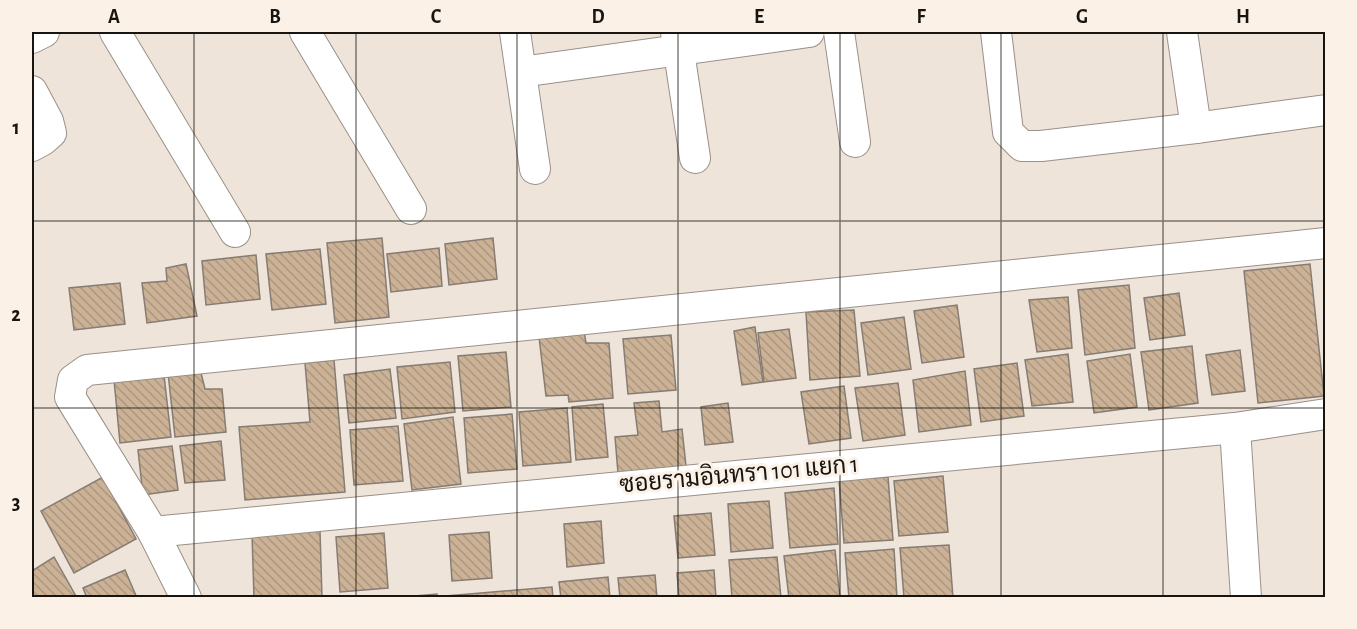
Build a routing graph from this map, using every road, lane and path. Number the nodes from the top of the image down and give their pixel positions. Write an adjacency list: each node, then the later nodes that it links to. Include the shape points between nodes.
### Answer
1 (44, 32): 9 (street)
2 (115, 32): 20 (street)
3 (305, 32): 19 (street)
4 (515, 32): 11 (street)
5 (809, 32): 10 (street)
6 (839, 32): 15 (street)
7 (996, 32): 14 (street, via 1008,132 1022,146)
8 (1182, 32): 14 (street)
9 (32, 38)
10 (678, 41): 11 (street); 17 (street)
11 (521, 72): 18 (street)
12 (32, 92): 16 (street, via 51,133)
13 (1326, 110): 14 (street)
14 (1196, 128)
15 (855, 142)
16 (32, 146)
17 (694, 158)
18 (535, 169)
19 (411, 209)
20 (235, 232)
21 (1326, 243): 24 (street, via 87,370 73,380 70,397)
22 (1326, 414): 23 (street, ซอยรามอินทรา 101 แยก 1)
23 (1235, 428): 24 (street, ซอยรามอินทรา 101 แยก 1); 26 (street)
24 (153, 532): 25 (street)
25 (186, 597)
26 (1246, 597)

